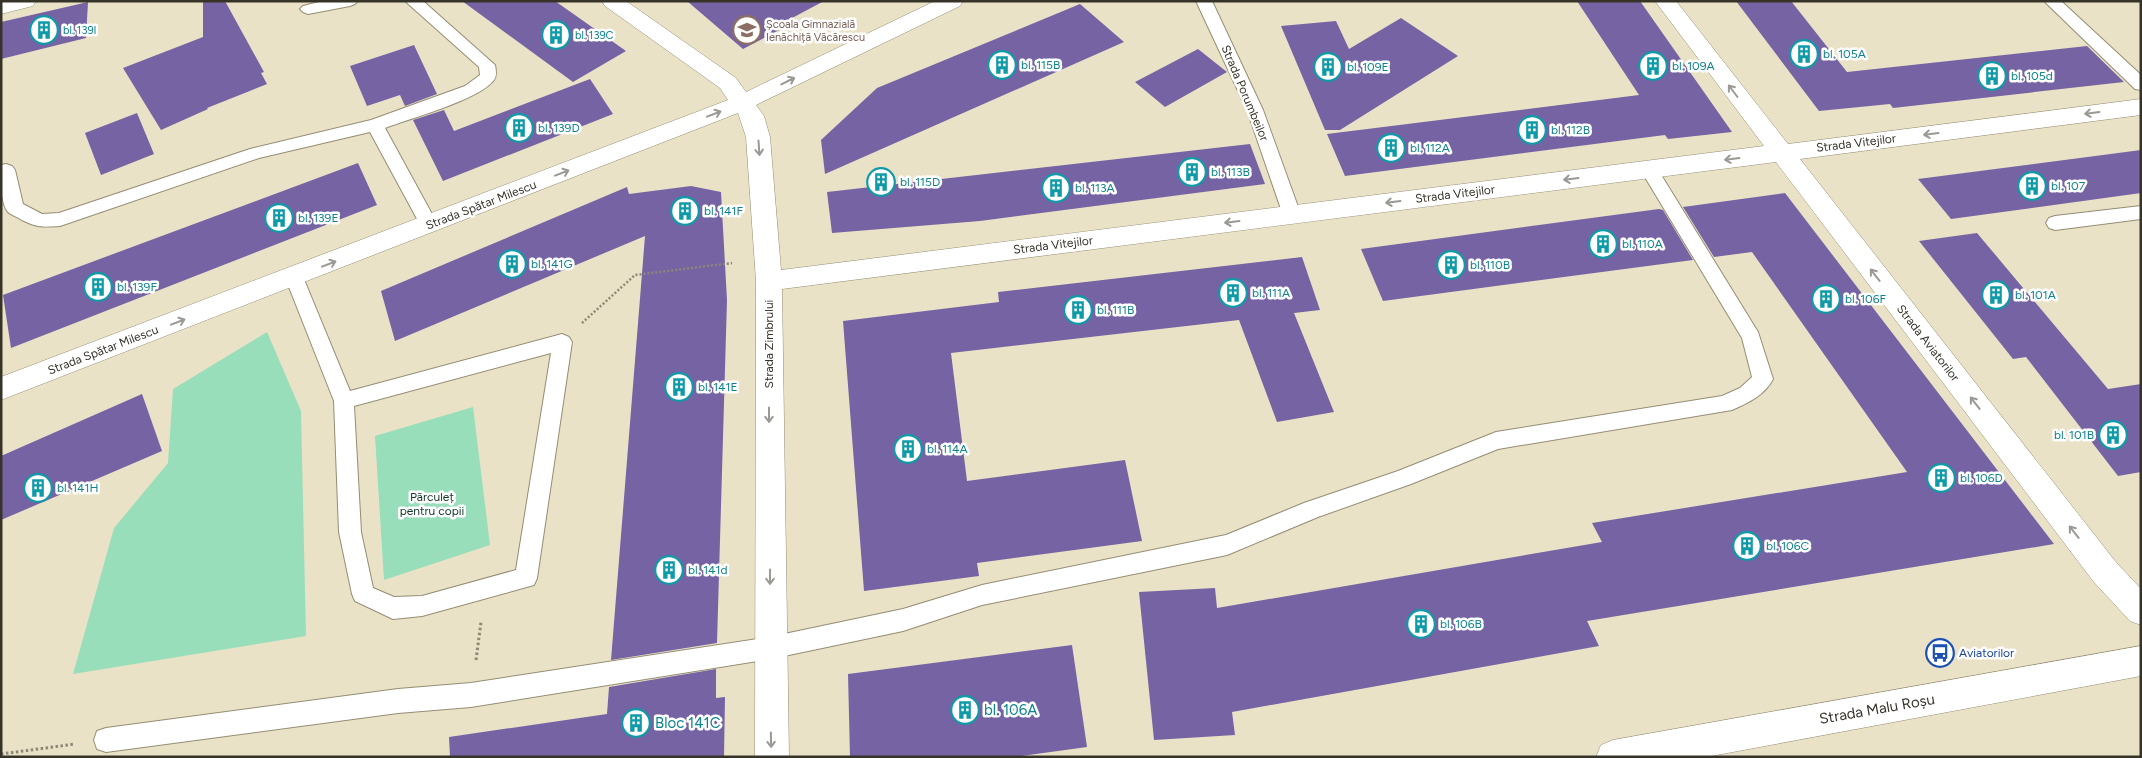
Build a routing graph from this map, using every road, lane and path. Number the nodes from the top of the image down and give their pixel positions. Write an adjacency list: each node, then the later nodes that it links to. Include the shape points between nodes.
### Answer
1 (26, 1): 9 (street)
2 (350, 1): 10 (lane)
3 (413, 1): 14 (lane, via 487,65 488,78 471,90)
4 (612, 1): 12 (street, Strada Zimbrului, via 728,83)
5 (953, 1): 12 (street, Strada Spătar Milescu, one-way to 5)
6 (1204, 1): 19 (lane, Strada Porumbeilor, via 1255,110)
7 (1665, 1): 15 (street, Strada Aviatorilor, one-way to 7)
8 (2052, 1): 11 (lane)
9 (1, 7)
10 (308, 9)
11 (2141, 85)
12 (744, 102): 21 (street, Strada Spătar Milescu, one-way to 12); 22 (street, Strada Zimbrului, one-way to 22, via 758,137)
13 (2141, 107): 15 (street, Strada Vitejilor, one-way to 15)
14 (375, 125): 17 (lane, via 256,153 60,219 40,221 15,208); 21 (lane)
15 (1781, 153): 16 (street, Strada Vitejilor, one-way to 16); 28 (street, Strada Aviatorilor, one-way to 15, via 2104,571)
16 (1649, 169): 19 (street, Strada Vitejilor, one-way to 19); 29 (lane, via 1751,337 1763,379 1747,394 1724,404 1496,441 1227,545 982,595 903,620)
17 (6, 170)
18 (2141, 212): 20 (lane)
19 (1292, 215): 22 (street, Strada Vitejilor, one-way to 22)
20 (2055, 223)
21 (429, 225): 23 (street, Strada Spătar Milescu, one-way to 21)
22 (768, 270): 24 (path, via 635,275); 29 (street, Strada Zimbrului, one-way to 29)
23 (294, 277): 25 (street, Strada Spătar Milescu, one-way to 23); 26 (lane)
24 (562, 342): 26 (lane); 27 (lane, via 526,578)
25 (1, 389)
26 (344, 401): 27 (lane, via 350,532 363,594 393,608 422,606)
27 (486, 589): 31 (path)
28 (2141, 611)
29 (770, 648): 31 (lane); 34 (street, Strada Zimbrului, one-way to 34)
30 (2141, 661): 35 (street, Strada Malu Roșu)
31 (471, 695): 32 (lane, via 398,701)
32 (106, 740): 33 (path)
33 (1, 754)
34 (772, 757)
35 (1613, 757)

